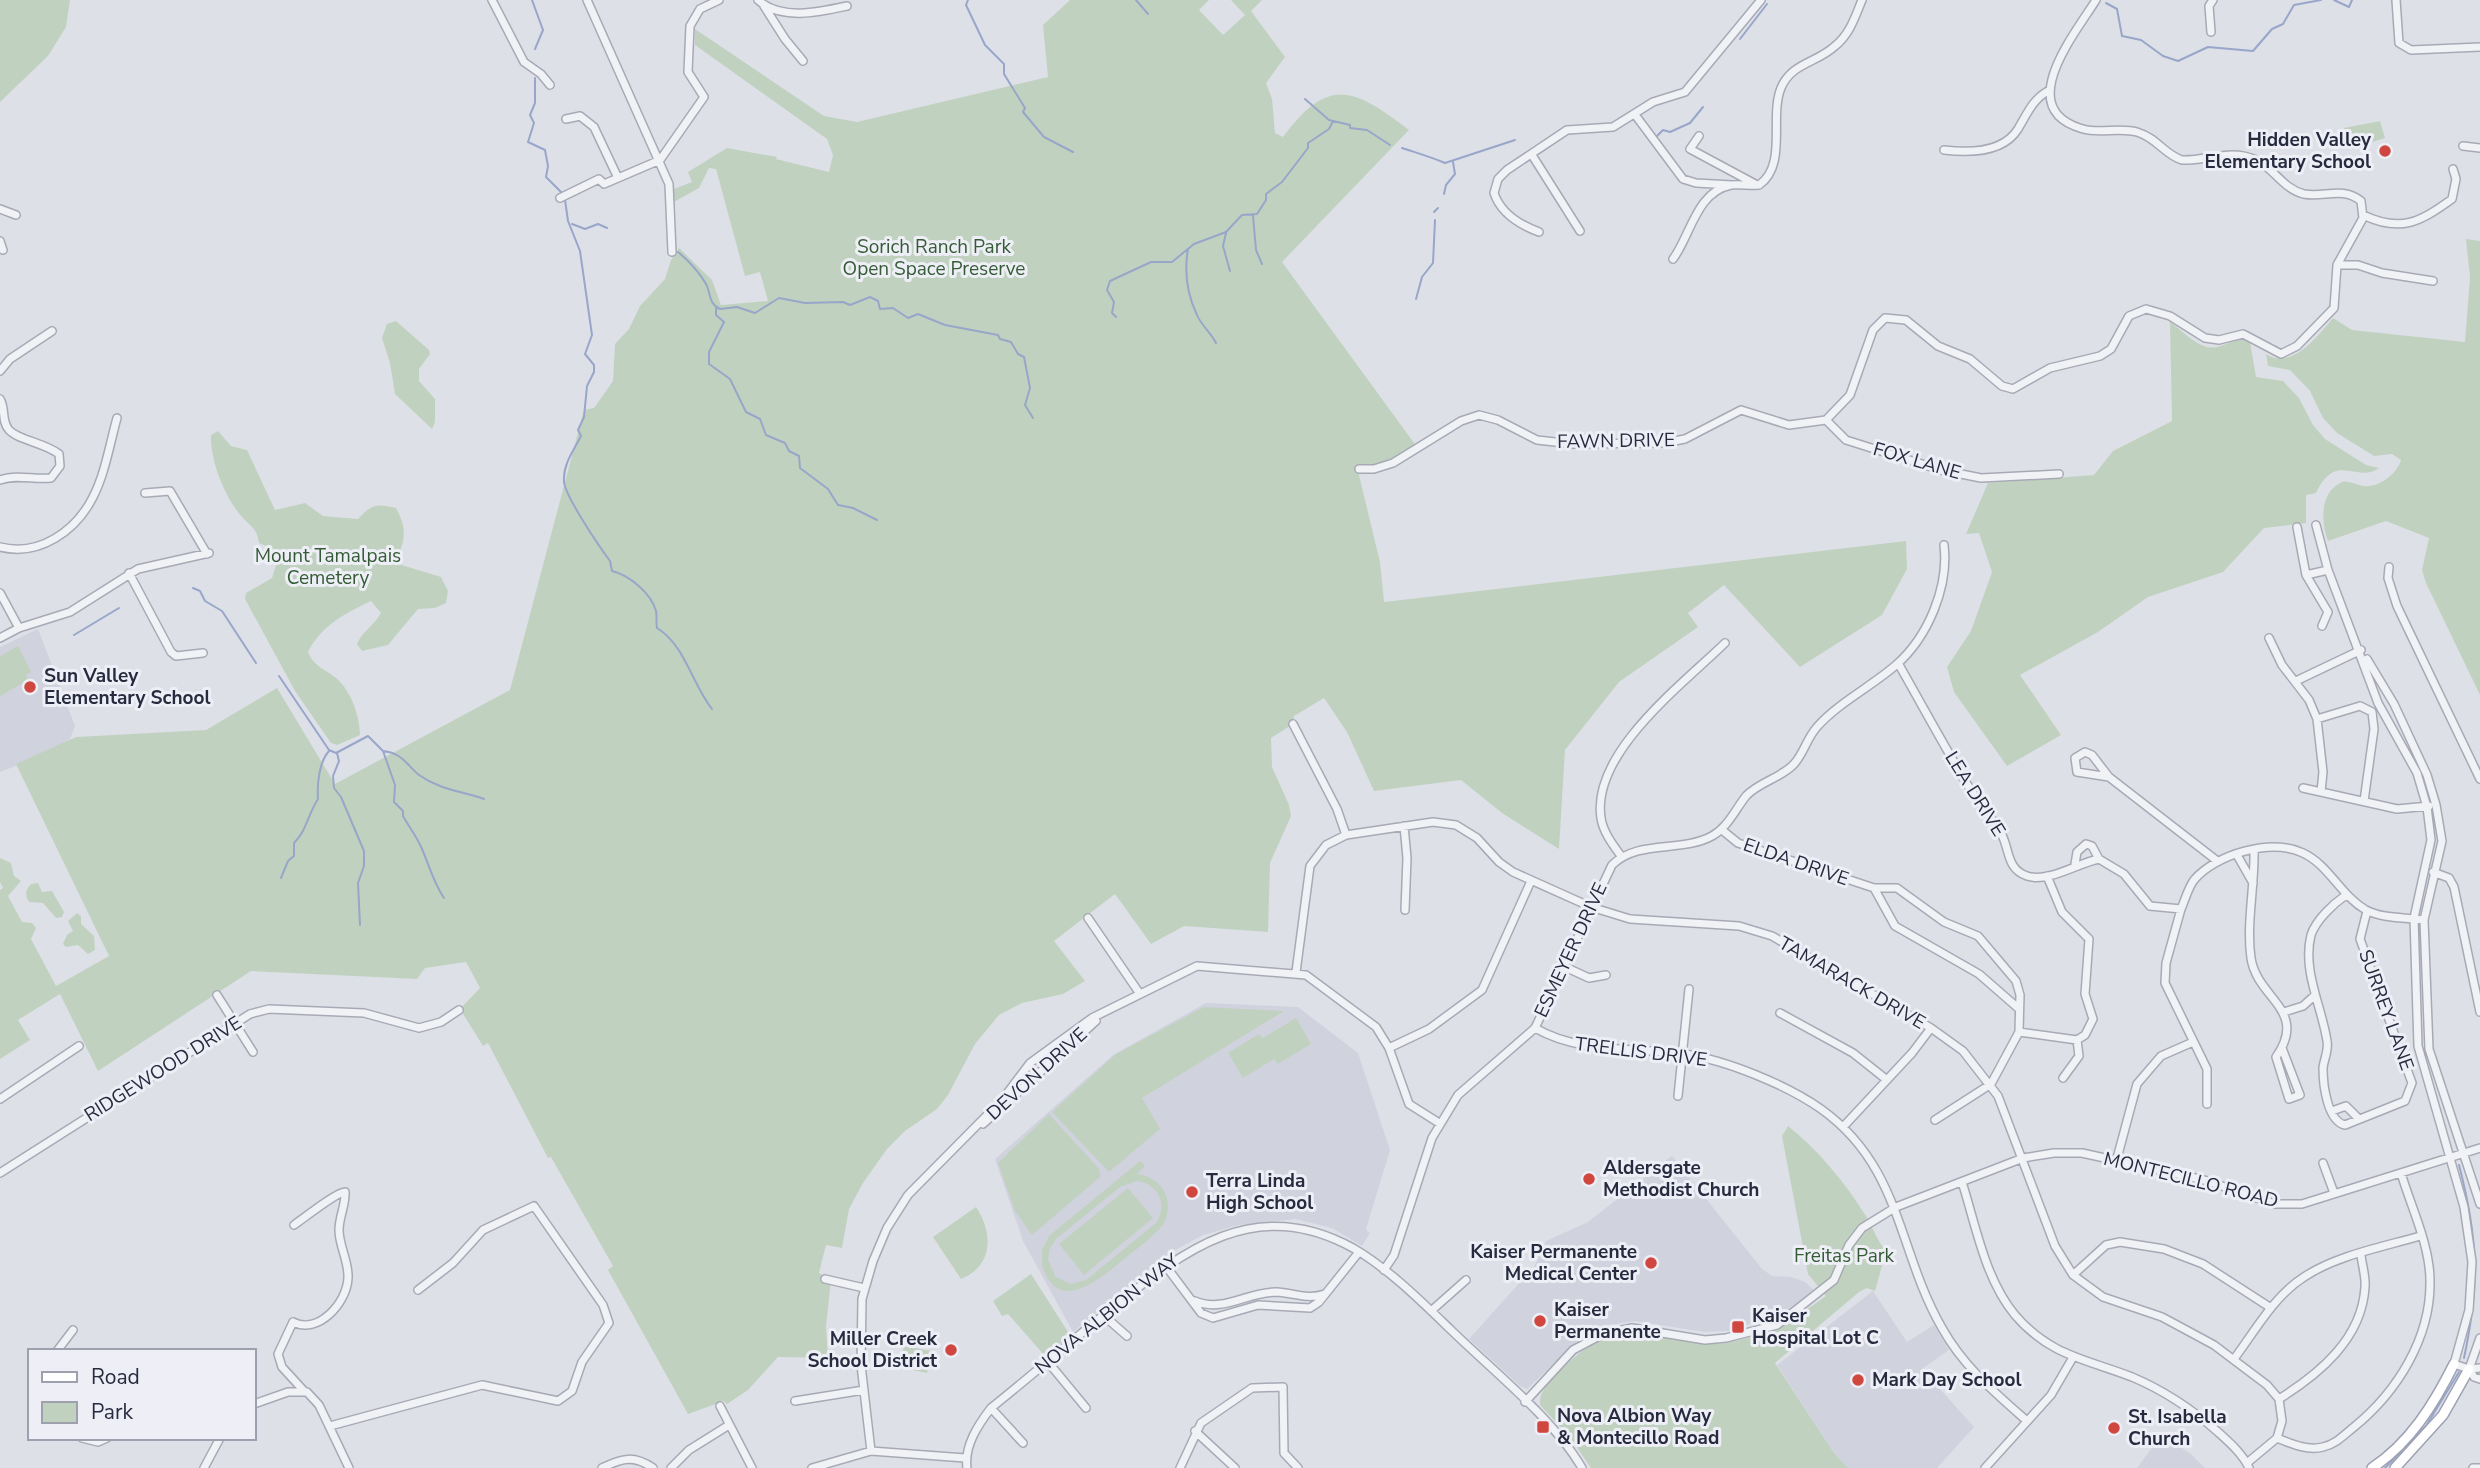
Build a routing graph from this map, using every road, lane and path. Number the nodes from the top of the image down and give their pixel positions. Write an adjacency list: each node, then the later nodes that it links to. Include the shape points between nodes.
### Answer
1 (492, 0): 14 (street, via 524,62)
2 (587, 0): 23 (street)
3 (719, 0): 23 (street, via 699,9 690,26 688,72 704,97)
4 (1761, 0): 16 (street, via 1685,92 1653,102)
5 (1862, 0): 27 (street, via 1843,39 1786,77 1777,97 1772,170)
6 (2096, 0): 15 (street, via 2054,69)
7 (2213, 0): 11 (street, via 2209,6)
8 (2396, 0): 12 (street, via 2399,43 2411,50)
9 (761, 3): 10 (street, via 812,14); 13 (street)
10 (847, 6)
11 (2211, 32)
12 (2480, 47)
13 (803, 61)
14 (550, 85)
15 (2048, 91): 21 (street, via 2009,140 1979,151); 31 (street, via 2058,112 2080,128 2138,132 2182,160 2228,154 2246,157 2261,163 2295,191 2351,194 2361,201)
16 (1636, 116): 22 (street, via 1613,127 1567,130); 26 (street, via 1683,179)
17 (566, 119): 25 (street, via 580,116 590,122)
18 (1699, 136): 27 (street, via 1690,149)
19 (2463, 146): 20 (street)
20 (2480, 148)
21 (1944, 150)
22 (1532, 155): 32 (street); 33 (street, via 1499,179 1494,194 1519,224)
23 (660, 160): 25 (street); 36 (street, via 669,184)
24 (2453, 169): 31 (street, via 2452,199 2414,222 2401,226)
25 (618, 178): 28 (street, via 604,184 599,179)
26 (1732, 185): 27 (street); 37 (street, via 1712,194 1701,206)
27 (1758, 185)
28 (560, 198)
29 (0, 209): 30 (street, via 16,215)
30 (0, 215)
31 (2363, 215): 38 (street)
32 (1580, 231)
33 (1539, 232)
34 (0, 241): 35 (street)
35 (3, 250)
36 (672, 252)
37 (1674, 259)
38 (2337, 265): 39 (street); 44 (street, via 2334,308 2289,351 2275,352 2244,334 2205,338 2170,316 2146,309 2129,316 2111,349 2100,356 2050,368 2014,389 2002,386 1970,359 1938,346 1906,320 1885,318 1873,330 1850,395)
39 (2433, 281)
40 (52, 331): 41 (street)
41 (0, 371)
42 (0, 399): 47 (street, via 10,432 47,445 58,454 60,466 51,478)
43 (117, 418): 52 (street, via 94,495 80,517 48,543 30,549)
44 (1826, 420): 45 (street, FAWN DRIVE, via 1788,425 1741,410 1673,442 1573,444 1537,440 1479,415 1392,463); 46 (street, FOX LANE, via 1846,440 1941,470 1981,478)
45 (1359, 469)
46 (2059, 474)
47 (0, 480)
48 (145, 493): 55 (street, via 170,491 208,553)
49 (2316, 525): 54 (street)
50 (2297, 527): 56 (street)
51 (1944, 545): 65 (street, via 1940,597)
52 (0, 547)
53 (2389, 567): 70 (street, via 2397,606)
54 (2328, 570): 56 (street); 63 (street)
55 (129, 573): 59 (street, via 70,612); 64 (street, via 171,652 176,656)
56 (2306, 575): 58 (street, via 2328,612)
57 (0, 593): 59 (street)
58 (2322, 626)
59 (19, 628): 60 (street)
60 (0, 638)
61 (2269, 638): 66 (street)
62 (1725, 643): 83 (street, via 1632,734 1614,760 1600,817)
63 (2361, 650): 66 (street); 76 (street, via 2394,705); 77 (street, via 2378,703 2417,773)
64 (203, 653)
65 (1898, 663): 79 (street, via 1817,727 1796,762 1755,789); 91 (street, LEA DRIVE, via 1972,792 2004,838 2015,869 2029,877)
66 (2296, 681): 67 (street)
67 (2317, 719): 74 (street); 75 (street, via 2360,706 2372,712 2374,729)
68 (1293, 724): 80 (street, via 1337,808)
69 (2480, 753): 70 (street)
70 (2471, 758): 72 (street)
71 (2109, 777): 71 (street, via 2092,755 2085,752 2075,758 2080,774); 85 (street)
72 (2480, 779)
73 (2303, 788): 74 (street)
74 (2321, 792): 75 (street)
75 (2364, 801): 77 (street, via 2403,810)
76 (2436, 805): 77 (street); 90 (street, via 2442,841)
77 (2427, 807): 88 (street, via 2431,841)
78 (1404, 826): 80 (street, TAMARACK DRIVE); 92 (street, TAMARACK DRIVE, via 1456,825 1477,838 1499,862); 98 (street)
79 (1722, 830): 83 (street, via 1702,841); 94 (street, ELDA DRIVE, via 1738,843)
80 (1346, 835): 104 (street, TAMARACK DRIVE, via 1326,845 1310,866)
81 (2255, 850): 82 (street); 87 (street); 95 (street, via 2280,847 2304,853)
82 (2237, 855): 85 (street); 89 (street)
83 (1620, 856): 96 (street, ESMEYER DRIVE, via 1605,875)
84 (2099, 859): 86 (street); 86 (street, via 2086,844 2077,852); 97 (street, via 2124,874 2150,906)
85 (2216, 860): 97 (street, via 2193,881)
86 (2075, 864): 91 (street)
87 (2254, 870): 89 (street); 93 (street)
88 (2425, 870): 90 (street); 101 (street)
89 (2244, 871): 93 (street)
90 (2435, 872): 102 (street); 116 (street, via 2449,878 2454,887)
91 (2048, 876): 122 (street, via 2062,912 2089,939 2085,994 2093,1019)
92 (1531, 881): 96 (street, TAMARACK DRIVE); 125 (street, via 1482,990 1429,1028)
93 (2253, 884): 115 (street, via 2251,958 2259,982)
94 (1874, 888): 111 (street, ELDA DRIVE, via 1895,926 1979,974); 111 (street, ELDA DRIVE, via 1897,888 1944,922 1978,936 2016,981)
95 (2346, 895): 99 (street); 109 (street, via 2330,908 2312,934 2309,956)
96 (1591, 907): 103 (street, ESMEYER DRIVE); 120 (street, TAMARACK DRIVE, via 1630,919 1739,926 1772,936)
97 (2180, 909): 123 (street, via 2165,983)
98 (1405, 910)
99 (2367, 911): 101 (street); 136 (street, SURREY LANE, via 2360,939 2412,1083 2405,1101)
100 (1088, 918): 107 (street)
101 (2414, 918): 102 (street); 144 (street, via 2419,1057)
102 (2424, 920): 142 (street, via 2431,1059)
103 (1563, 966): 105 (street, via 1589,978); 119 (street, ESMEYER DRIVE)
104 (1296, 972): 107 (street, DEVON DRIVE, via 1198,966); 125 (street, DEVON DRIVE, via 1376,1027)
105 (1606, 975)
106 (1689, 989): 128 (street)
107 (1140, 994): 112 (street, DEVON DRIVE)
108 (217, 995): 118 (street)
109 (2314, 996): 110 (street); 114 (street)
110 (2302, 1006): 114 (street); 115 (street)
111 (2018, 1008): 121 (street, ELDA DRIVE)
112 (1110, 1009): 140 (street, DEVON DRIVE, via 1003,1109); 140 (street, DEVON DRIVE, via 1030,1063)
113 (459, 1010): 118 (street, RIDGEWOOD DRIVE, via 441,1022 419,1028 363,1013 309,1009 269,1009)
114 (2318, 1010): 135 (street, via 2328,1044 2323,1068)
115 (2284, 1012): 126 (street, via 2287,1035)
116 (2480, 1012)
117 (1780, 1013): 130 (street, via 1853,1053)
118 (234, 1022): 127 (street); 147 (street, RIDGEWOOD DRIVE)
119 (1535, 1028): 128 (street, TRELLIS DRIVE, via 1572,1044); 138 (street, ESMEYER DRIVE, via 1480,1073)
120 (1931, 1028): 130 (street); 131 (street, TAMARACK DRIVE, via 1963,1051)
121 (2019, 1032): 122 (street); 131 (street)
122 (2077, 1040): 129 (street, via 2079,1056)
123 (2193, 1042): 134 (street, via 2207,1069); 145 (street, via 2161,1056 2137,1084)
124 (79, 1046): 133 (street)
125 (1389, 1048): 138 (street, DEVON DRIVE, via 1409,1104)
126 (2283, 1048): 126 (street, via 2276,1058 2289,1099 2300,1095)
127 (253, 1052)
128 (1683, 1054): 132 (street); 139 (street, TRELLIS DRIVE, via 1705,1058 1796,1094)
129 (2063, 1079)
130 (1887, 1080): 139 (street)
131 (1991, 1084): 137 (street); 143 (street, TAMARACK DRIVE)
132 (1678, 1096)
133 (0, 1099)
134 (2207, 1104)
135 (2332, 1111): 136 (street, via 2346,1106); 136 (street, via 2340,1124)
136 (2359, 1119)
137 (1935, 1120)
138 (1440, 1123): 158 (street, ESMEYER DRIVE, via 1394,1255)
139 (1843, 1127): 152 (street, TRELLIS DRIVE, via 1867,1154)
140 (964, 1138): 162 (street, DEVON DRIVE, via 908,1195 887,1228)
141 (2480, 1148): 142 (street, MONTECILLO ROAD)
142 (2464, 1153): 144 (street, MONTECILLO ROAD); 151 (street)
143 (2023, 1158): 145 (street, MONTECILLO ROAD, via 2082,1153); 149 (street, MONTECILLO ROAD); 159 (street, TAMARACK DRIVE, via 2055,1245)
144 (2448, 1159): 148 (street, MONTECILLO ROAD); 178 (street, via 2469,1231 2473,1270 2466,1327)
145 (2116, 1162): 150 (street, MONTECILLO ROAD, via 2204,1180 2275,1204 2302,1204)
146 (2323, 1163): 150 (street)
147 (0, 1173)
148 (2401, 1173): 150 (street, MONTECILLO ROAD); 154 (street)
149 (1962, 1182): 152 (street, MONTECILLO ROAD); 174 (street, via 2000,1295 2045,1342)
150 (2333, 1193)
151 (2480, 1204)
152 (1896, 1207): 186 (street, MONTECILLO ROAD, via 1861,1228 1833,1280 1777,1325 1705,1340 1632,1328 1603,1334 1573,1350); 191 (street, TRELLIS DRIVE, via 1942,1328 1981,1381)
153 (294, 1225): 183 (street, via 337,1193 345,1192 339,1239 348,1282 338,1303 316,1325 293,1322 278,1354 282,1367)
154 (2420, 1236): 156 (street); 195 (street, via 2430,1266 2428,1310 2404,1372 2373,1412 2336,1442 2299,1447)
155 (1359, 1252): 157 (street, NOVA ALBION WAY, via 1310,1232 1265,1228 1216,1238); 158 (street, NOVA ALBION WAY); 164 (street)
156 (2361, 1255): 166 (street, via 2304,1276); 184 (street, via 2365,1286 2349,1336 2309,1380)
157 (1165, 1265): 165 (street); 168 (street, NOVA ALBION WAY)
158 (1384, 1270): 167 (street, NOVA ALBION WAY)
159 (2073, 1275): 166 (street, via 2106,1245 2120,1242 2164,1249 2203,1264); 175 (street, TAMARACK DRIVE, via 2103,1297 2162,1317)
160 (825, 1279): 162 (street)
161 (1466, 1280): 167 (street)
162 (864, 1288): 182 (street, DEVON DRIVE, via 860,1340)
163 (418, 1290): 193 (street, via 453,1263 483,1230 534,1206 603,1305 609,1323 582,1362 572,1391 558,1401 482,1385)
164 (1326, 1293): 165 (street, via 1312,1298 1278,1292 1250,1294 1207,1306); 165 (street, via 1310,1308 1258,1305 1213,1318 1201,1313)
165 (1193, 1300)
166 (2271, 1308): 175 (street)
167 (1431, 1311): 186 (street, NOVA ALBION WAY)
168 (1103, 1315): 170 (street); 177 (street, NOVA ALBION WAY)
169 (73, 1330): 172 (street)
170 (1127, 1336)
171 (2480, 1338): 173 (street)
172 (59, 1349)
173 (2476, 1350): 176 (street); 180 (street)
174 (2072, 1359): 191 (street, via 2062,1381); 200 (street, via 2134,1378 2171,1398 2203,1419)
175 (2234, 1359): 184 (street, TAMARACK DRIVE)
176 (2480, 1359)
177 (1048, 1362): 189 (street, NOVA ALBION WAY); 190 (street)
178 (2454, 1364): 180 (street); 214 (main road, via 2418,1424)
179 (2480, 1367): 180 (street)
180 (2469, 1369): 181 (street); 215 (main road, via 2443,1415)
181 (2480, 1380)
182 (864, 1390): 185 (street); 198 (street, DEVON DRIVE)
183 (304, 1391): 187 (street); 193 (street)
184 (2279, 1399): 195 (street, via 2282,1421)
185 (794, 1401)
186 (1525, 1402): 212 (street, NOVA ALBION WAY, via 1552,1427)
187 (256, 1403)
188 (720, 1406): 192 (street)
189 (991, 1408): 197 (street); 199 (street, NOVA ALBION WAY, via 977,1426)
190 (1086, 1408)
191 (2027, 1421): 213 (street)
192 (729, 1425): 205 (street, via 689,1450); 206 (street)
193 (330, 1426): 202 (street)
194 (1195, 1431): 209 (street); 210 (street); 211 (street, via 1246,1391 1283,1387 1284,1453)
195 (2277, 1438): 200 (street)
196 (219, 1440): 201 (street)
197 (1023, 1443)
198 (871, 1451): 199 (street); 207 (street)
199 (965, 1458): 208 (street)
200 (2248, 1466)
201 (204, 1468)
202 (349, 1468)
203 (602, 1468): 204 (street, via 628,1457)
204 (653, 1468)
205 (671, 1468)
206 (752, 1468)
207 (812, 1468)
208 (967, 1468)
209 (1180, 1468)
210 (1235, 1468)
211 (1298, 1468)
212 (1582, 1468)
213 (1984, 1468)
214 (2372, 1468)
215 (2395, 1468)
216 (2473, 1468): 217 (street)
217 (2480, 1468)

